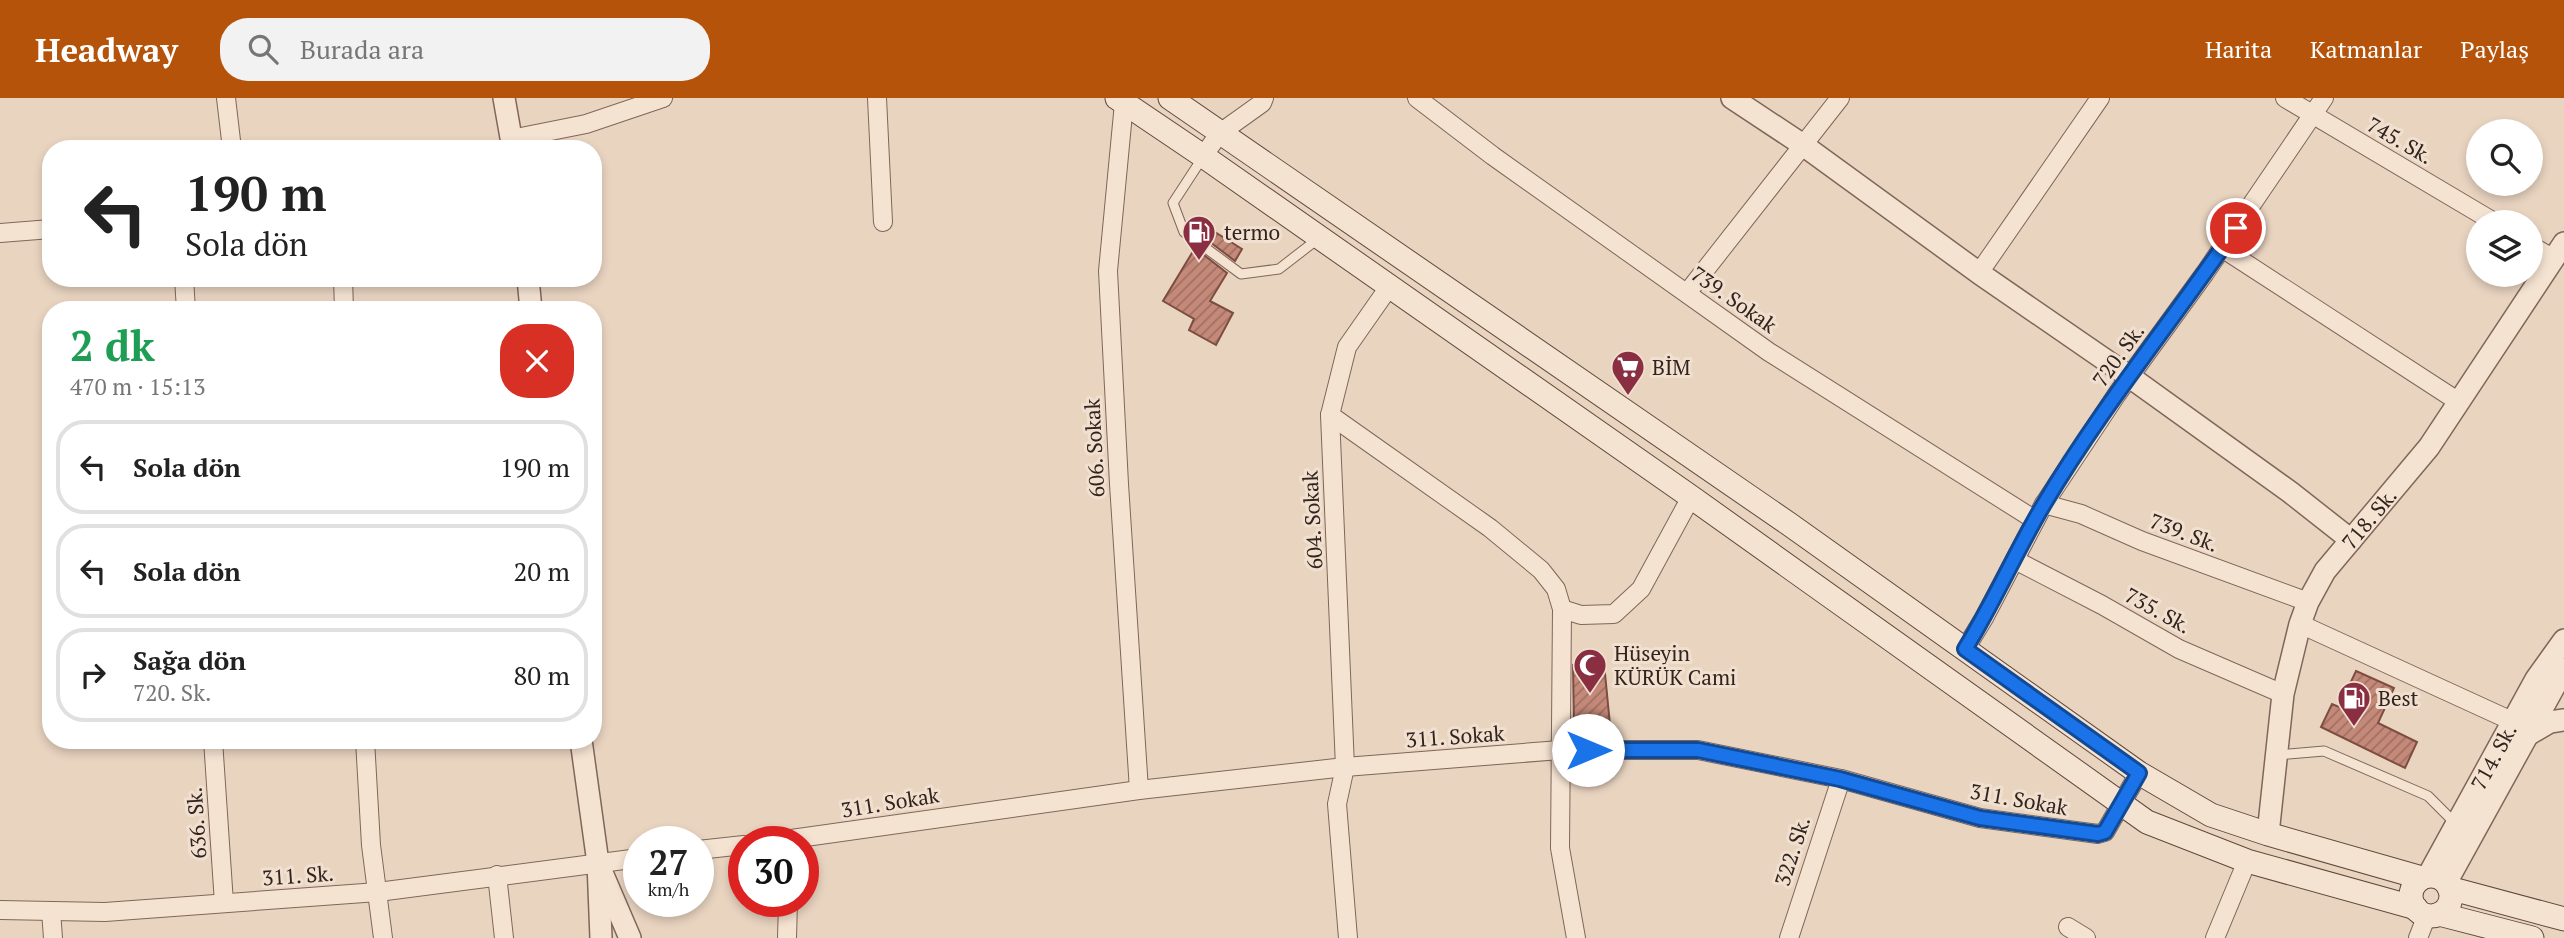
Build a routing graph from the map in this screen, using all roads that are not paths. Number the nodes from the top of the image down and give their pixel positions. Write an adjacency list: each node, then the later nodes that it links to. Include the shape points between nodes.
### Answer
1 (226, 98): 16 (street)
2 (503, 98): 17 (street)
3 (663, 98): 18 (street)
4 (877, 98): 23 (street)
5 (1170, 98): 15 (main road)
6 (1264, 98): 15 (street)
7 (1417, 98): 31 (street, 739. Sokak)
8 (1732, 98): 19 (street)
9 (1840, 98): 19 (street)
10 (2100, 98): 29 (street)
11 (2285, 98): 14 (street, 745. Sk.)
12 (2324, 98): 14 (street, 720. Sk.)
13 (1121, 101): 20 (main road); 56 (street, 606. Sokak, via 1108,271)
14 (2312, 116): 21 (street, 745. Sk.); 27 (street, 720. Sk.)
15 (1220, 133): 20 (street); 22 (main road)
16 (231, 140)
17 (511, 140)
18 (527, 140)
19 (1803, 145): 29 (street); 31 (street)
20 (1203, 156): 26 (main road); 26 (lane, via 1173,203 1184,232 1241,274 1279,269)
21 (2473, 210)
22 (1346, 219): 26 (street); 43 (main road)
23 (883, 222)
24 (42, 230): 25 (street)
25 (0, 233)
26 (1319, 238): 30 (main road)
27 (2222, 248): 32 (street, 720. Sk.); 33 (street)
28 (2559, 251): 33 (street, 718. Sk.)
29 (1979, 274): 32 (street)
30 (1389, 287): 34 (street, 604. Sokak, via 1347,347); 35 (main road)
31 (1687, 293): 36 (street, 739. Sokak, via 1769,352)
32 (2130, 377): 36 (street, 720. Sk.); 37 (street)
33 (2459, 402): 37 (street, 718. Sk., via 2429,447)
34 (1330, 415): 40 (street, via 1490,528 1541,570 1556,589); 53 (street, 604. Sokak)
35 (1691, 497): 40 (street, via 1641,589 1614,614 1581,615); 57 (main road)
36 (2040, 512): 38 (street, 720. Sk.); 39 (street, 739. Sk., via 2081,514)
37 (2351, 540): 39 (street, 718. Sk., via 2325,571)
38 (2015, 560): 43 (street, 720. Sk.); 45 (street, 735. Sk., via 2179,649)
39 (2308, 602): 41 (street, 718. Sk.)
40 (1562, 609): 51 (street)
41 (2300, 625): 45 (street, 718. Sk.); 47 (street)
42 (2564, 640): 47 (street, 714. Sk., via 2536,680)
43 (1965, 649): 54 (main road)
44 (2564, 669): 47 (street)
45 (2283, 694): 52 (street, 718. Sk.)
46 (2564, 720): 47 (street)
47 (2519, 729): 58 (street, 714. Sk.); 65 (street)
48 (214, 749): 67 (street, 636. Sk.)
49 (366, 749): 66 (street)
50 (582, 749): 63 (street)
51 (1560, 750): 53 (street, 311. Sokak); 55 (street, 311. Sokak, via 1698,750); 81 (street, via 1560,848)
52 (2277, 755): 58 (lane, via 2324,751 2428,796); 59 (street, 718. Sk.)
53 (1345, 767): 56 (street, 311. Sokak); 80 (street, 604. Sokak, via 1337,804)
54 (2139, 773): 57 (street); 59 (main road, via 2211,815)
55 (1840, 779): 57 (street, 311. Sokak, via 1980,818 2098,834 2105,832); 82 (street, 322. Sk.)
56 (1139, 790): 60 (street, 311. Sokak)
57 (2121, 802): 62 (main road, via 2147,822)
58 (2456, 824): 65 (street, 714. Sk.)
59 (2268, 834): 65 (main road)
60 (819, 836)
61 (623, 860): 63 (street)
62 (2247, 861): 70 (main road); 84 (street)
63 (598, 863): 64 (street, 311. Sk.); 77 (street); 78 (street)
64 (497, 875): 66 (street, 311. Sk.); 76 (street)
65 (2436, 881): 70 (main road, via 2448,906); 70 (main road, via 2413,889 2412,902); 72 (main road)
66 (378, 892): 67 (street, 311. Sk.); 75 (street)
67 (223, 903): 69 (street, 311. Sk., via 105,912)
68 (0, 910): 69 (street, 311. Sk.)
69 (51, 911): 74 (street)
70 (2427, 912): 85 (street); 86 (main road)
71 (788, 917): 79 (street)
72 (2564, 919)
73 (2068, 927): 83 (street)
74 (53, 938)
75 (383, 938)
76 (504, 938)
77 (601, 938)
78 (630, 938)
79 (788, 938)
80 (1348, 938)
81 (1576, 938)
82 (1789, 938)
83 (2086, 938)
84 (2215, 938)
85 (2418, 938)
86 (2532, 938)

